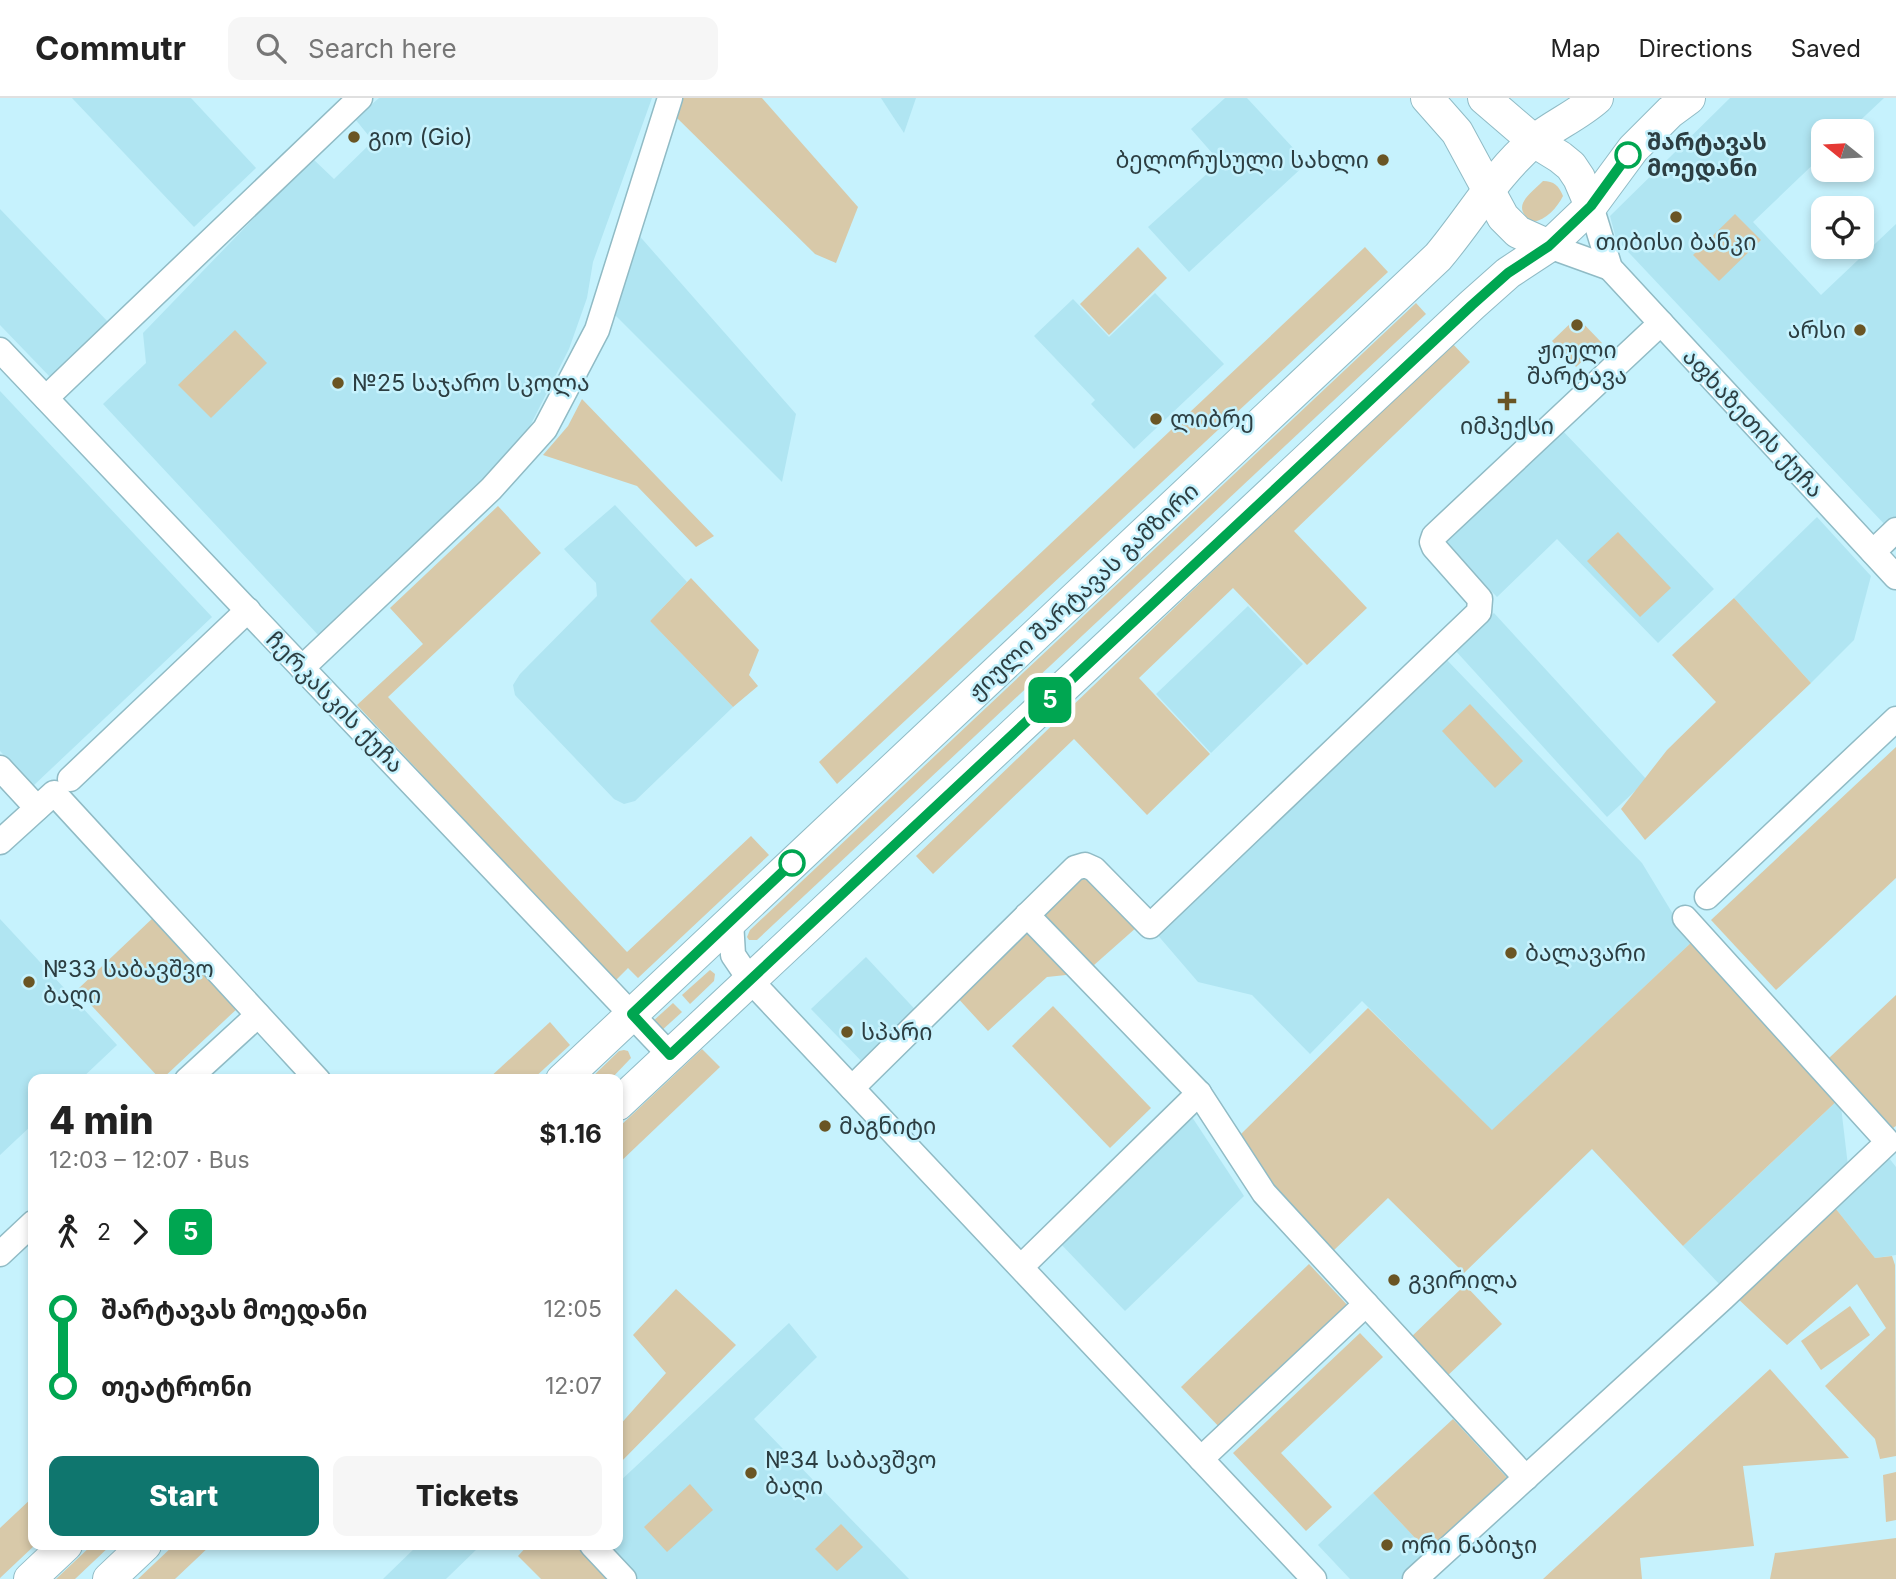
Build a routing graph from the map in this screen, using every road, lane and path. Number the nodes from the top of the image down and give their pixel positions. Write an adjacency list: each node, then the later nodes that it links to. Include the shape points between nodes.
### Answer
1 (360, 98): 14 (street)
2 (670, 98): 19 (street, via 597,330 545,429 491,489)
3 (1427, 98): 8 (main road, via 1457,132)
4 (1597, 98): 7 (main road, ჟიული შარტავას გამზირი)
5 (1689, 98): 9 (main road, via 1633,149)
6 (1494, 99): 7 (main road)
7 (1534, 141): 8 (main road, ჟიული შარტავას გამზირი); 9 (main road, via 1571,166)
8 (1488, 188): 10 (main road, via 1503,218 1518,232); 28 (main road, ჟიული შარტავას გამზირი, via 1438,257)
9 (1591, 206): 10 (main road); 11 (street, აფხაზეთის ქუჩა)
10 (1549, 246): 11 (street, აფხაზეთის ქუჩა); 30 (main road, via 1508,273 1472,305)
11 (1610, 268): 12 (street, აფხაზეთის ქუჩა)
12 (1661, 323): 16 (street, აფხაზეთის ქუჩა); 26 (street, via 1434,536 1434,547 1480,599 1479,612 1150,926 1085,865 1075,868)
13 (0, 350): 14 (street, ჩერკასკის ქუჩა)
14 (46, 398): 18 (street, ჩერკასკის ქუჩა)
15 (1896, 530): 16 (street)
16 (1873, 552): 17 (street, აფხაზეთის ქუჩა)
17 (1896, 577)
18 (248, 610): 19 (street, ჩერკასკის ქუჩა); 22 (street)
19 (302, 668): 31 (street, ჩერკასკის ქუჩა)
20 (1896, 719): 25 (street)
21 (0, 768): 23 (street)
22 (71, 779)
23 (37, 808): 24 (street); 32 (street, via 54,793)
24 (0, 842)
25 (1707, 897)
26 (1027, 915): 37 (street); 38 (street)
27 (1685, 918): 45 (street, via 1888,1142)
28 (731, 921): 29 (main road, ჟიული შარტავას გამზირი); 30 (street, via 733,955)
29 (688, 962): 30 (street, via 723,962); 31 (main road, ჟიული შარტავას გამზირი)
30 (750, 980): 33 (main road); 37 (street)
31 (632, 1014): 33 (street, ჩერკასკის ქუჩა); 36 (main road, ჟიული შარტავას გამზირი)
32 (258, 1015): 34 (street); 35 (street)
33 (670, 1055): 39 (main road)
34 (194, 1074)
35 (312, 1074)
36 (568, 1074)
37 (852, 1088): 42 (street)
38 (1199, 1094): 42 (street); 43 (street, via 1264,1193)
39 (623, 1099)
40 (28, 1228): 41 (street)
41 (0, 1254)
42 (1021, 1267): 44 (street)
43 (1366, 1304): 44 (street); 45 (street)
44 (1201, 1459): 52 (street)
45 (1526, 1478): 53 (street)
46 (61, 1550): 50 (main road)
47 (140, 1550): 49 (main road)
48 (597, 1550): 51 (street)
49 (113, 1578)
50 (30, 1579)
51 (624, 1579)
52 (1314, 1579)
53 (1415, 1579)

